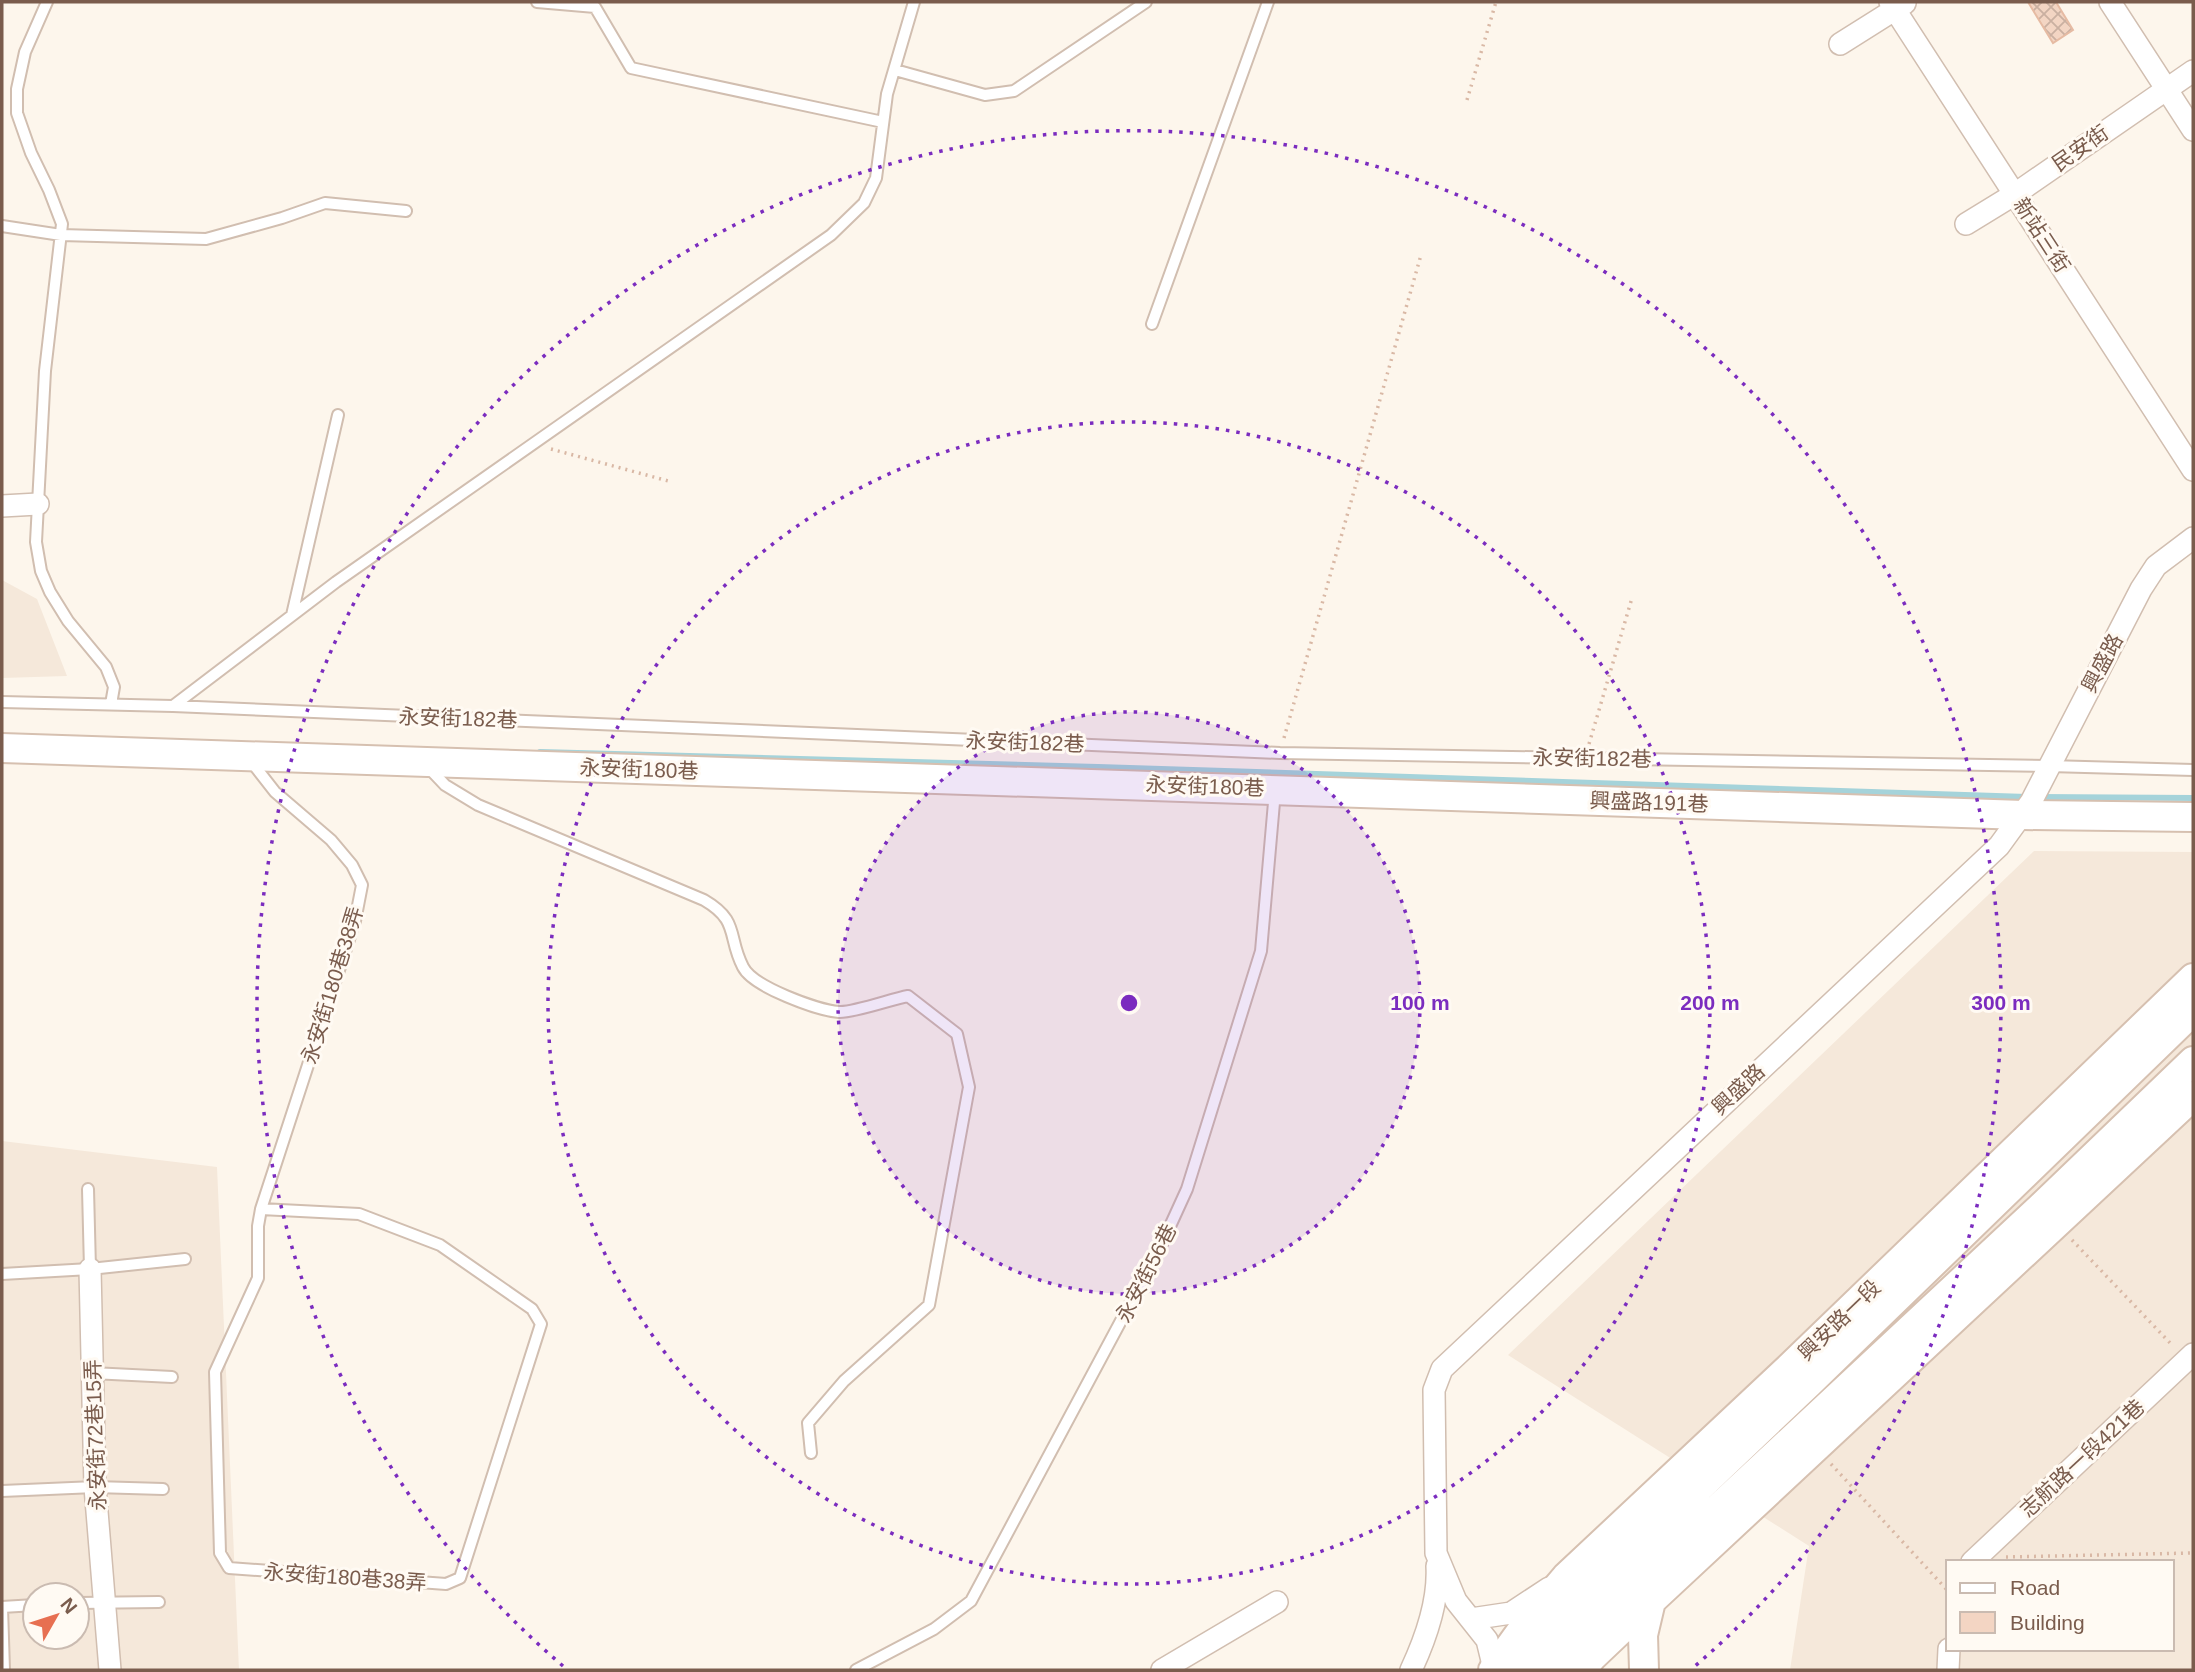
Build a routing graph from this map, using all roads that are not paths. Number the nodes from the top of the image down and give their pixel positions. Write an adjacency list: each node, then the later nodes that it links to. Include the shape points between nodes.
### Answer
1 (47, 2): 18 (lane, via 25,52 17,113 50,190 62,224)
2 (537, 2): 12 (lane, via 594,7 631,68)
3 (914, 2): 9 (lane)
4 (1146, 2): 9 (lane, via 1014,91 985,95)
5 (1268, 2): 19 (lane)
6 (2110, 2): 11 (street)
7 (1897, 5): 8 (street); 14 (street, 新站三街)
8 (1840, 44)
9 (895, 70): 12 (lane)
10 (2193, 71): 11 (street, 民安街)
11 (2166, 88): 13 (street); 14 (street, 民安街)
12 (883, 122): 25 (lane, via 876,178 864,202 831,235)
13 (2193, 130)
14 (2015, 194): 16 (street, 民安街); 21 (street, 新站三街)
15 (406, 211): 18 (lane, via 325,203 206,239)
16 (1966, 224)
17 (2, 226): 18 (lane)
18 (61, 235): 22 (lane, via 45,371)
19 (1152, 324)
20 (338, 415): 25 (lane)
21 (2193, 470)
22 (38, 504): 23 (street); 27 (lane, via 36,542 41,571 68,621 106,667 114,687)
23 (2, 506)
24 (2193, 538): 33 (street, 興盛路, via 2156,566 2141,589)
25 (292, 615): 28 (lane)
26 (2, 702): 27 (lane, 永安街182巷)
27 (111, 704): 28 (lane, 永安街182巷)
28 (173, 706): 33 (lane, 永安街182巷, via 1280,753)
29 (2, 748): 30 (street, 永安街180巷)
30 (248, 758): 31 (street, 永安街180巷); 43 (lane, 永安街180巷38弄, via 275,792 331,840 362,885 355,921)
31 (423, 762): 34 (street, 永安街180巷); 53 (lane, via 445,786 478,805 718,908 729,921 743,969 775,993 840,1012 908,996 957,1034 969,1087 929,1305 844,1381 808,1423)
32 (2193, 770): 33 (lane, 永安街182巷)
33 (2046, 771): 35 (street, 興盛路)
34 (1276, 789): 35 (street, 興盛路191巷); 72 (lane, 永安街56巷, via 1261,951 1187,1189 1161,1246 971,1601 934,1629)
35 (2027, 808): 36 (street, 興盛路191巷); 57 (street, 興盛路, via 1999,846 1441,1369 1434,1390)
36 (2193, 817)
37 (2193, 978): 41 (street, 興安路一段)
38 (2193, 1011): 41 (street, 興安路一段)
39 (2193, 1061): 44 (street)
40 (2193, 1096): 44 (street)
41 (2009, 1173): 51 (street, 興安路一段)
42 (88, 1189): 46 (lane)
43 (261, 1209): 43 (lane, 永安街180巷38弄, via 359,1214 440,1245 532,1309 541,1324 460,1578 446,1584 229,1568 220,1553 215,1372 258,1278)
44 (2049, 1215): 52 (street)
45 (185, 1259): 46 (lane)
46 (90, 1269): 47 (lane); 49 (street, 永安街72巷15弄)
47 (2, 1274)
48 (2190, 1358): 58 (street, 志航路一段421巷)
49 (92, 1373): 50 (lane); 54 (street, 永安街72巷15弄)
50 (172, 1377)
51 (1772, 1401): 60 (street, 興安路一段); 76 (street, 興安路一段, via 1566,1614)
52 (1808, 1439): 59 (street); 62 (street)
53 (811, 1453)
54 (95, 1487): 55 (lane); 56 (lane); 61 (street, 永安街72巷15弄)
55 (163, 1489)
56 (2, 1491)
57 (1436, 1553): 68 (street, 興盛路, via 1456,1601); 74 (street, via 1438,1584 1424,1644)
58 (1973, 1559)
59 (1654, 1569): 62 (street); 77 (street)
60 (1566, 1577): 68 (street, via 1511,1613); 75 (street, 興安路一段)
61 (106, 1601): 63 (lane); 64 (lane); 71 (street, 永安街72巷15弄)
62 (1651, 1601): 78 (street); 79 (street, via 1643,1635)
63 (91, 1602)
64 (159, 1602)
65 (1277, 1602): 73 (street)
66 (21, 1606): 67 (lane)
67 (2, 1607): 70 (lane)
68 (1471, 1619): 75 (street, 興盛路, via 1487,1640)
69 (1949, 1651): 80 (street)
70 (4, 1670)
71 (110, 1670)
72 (856, 1670)
73 (1162, 1670)
74 (1412, 1670)
75 (1493, 1670)
76 (1523, 1670)
77 (1552, 1670)
78 (1582, 1670)
79 (1644, 1670)
80 (1948, 1670)

